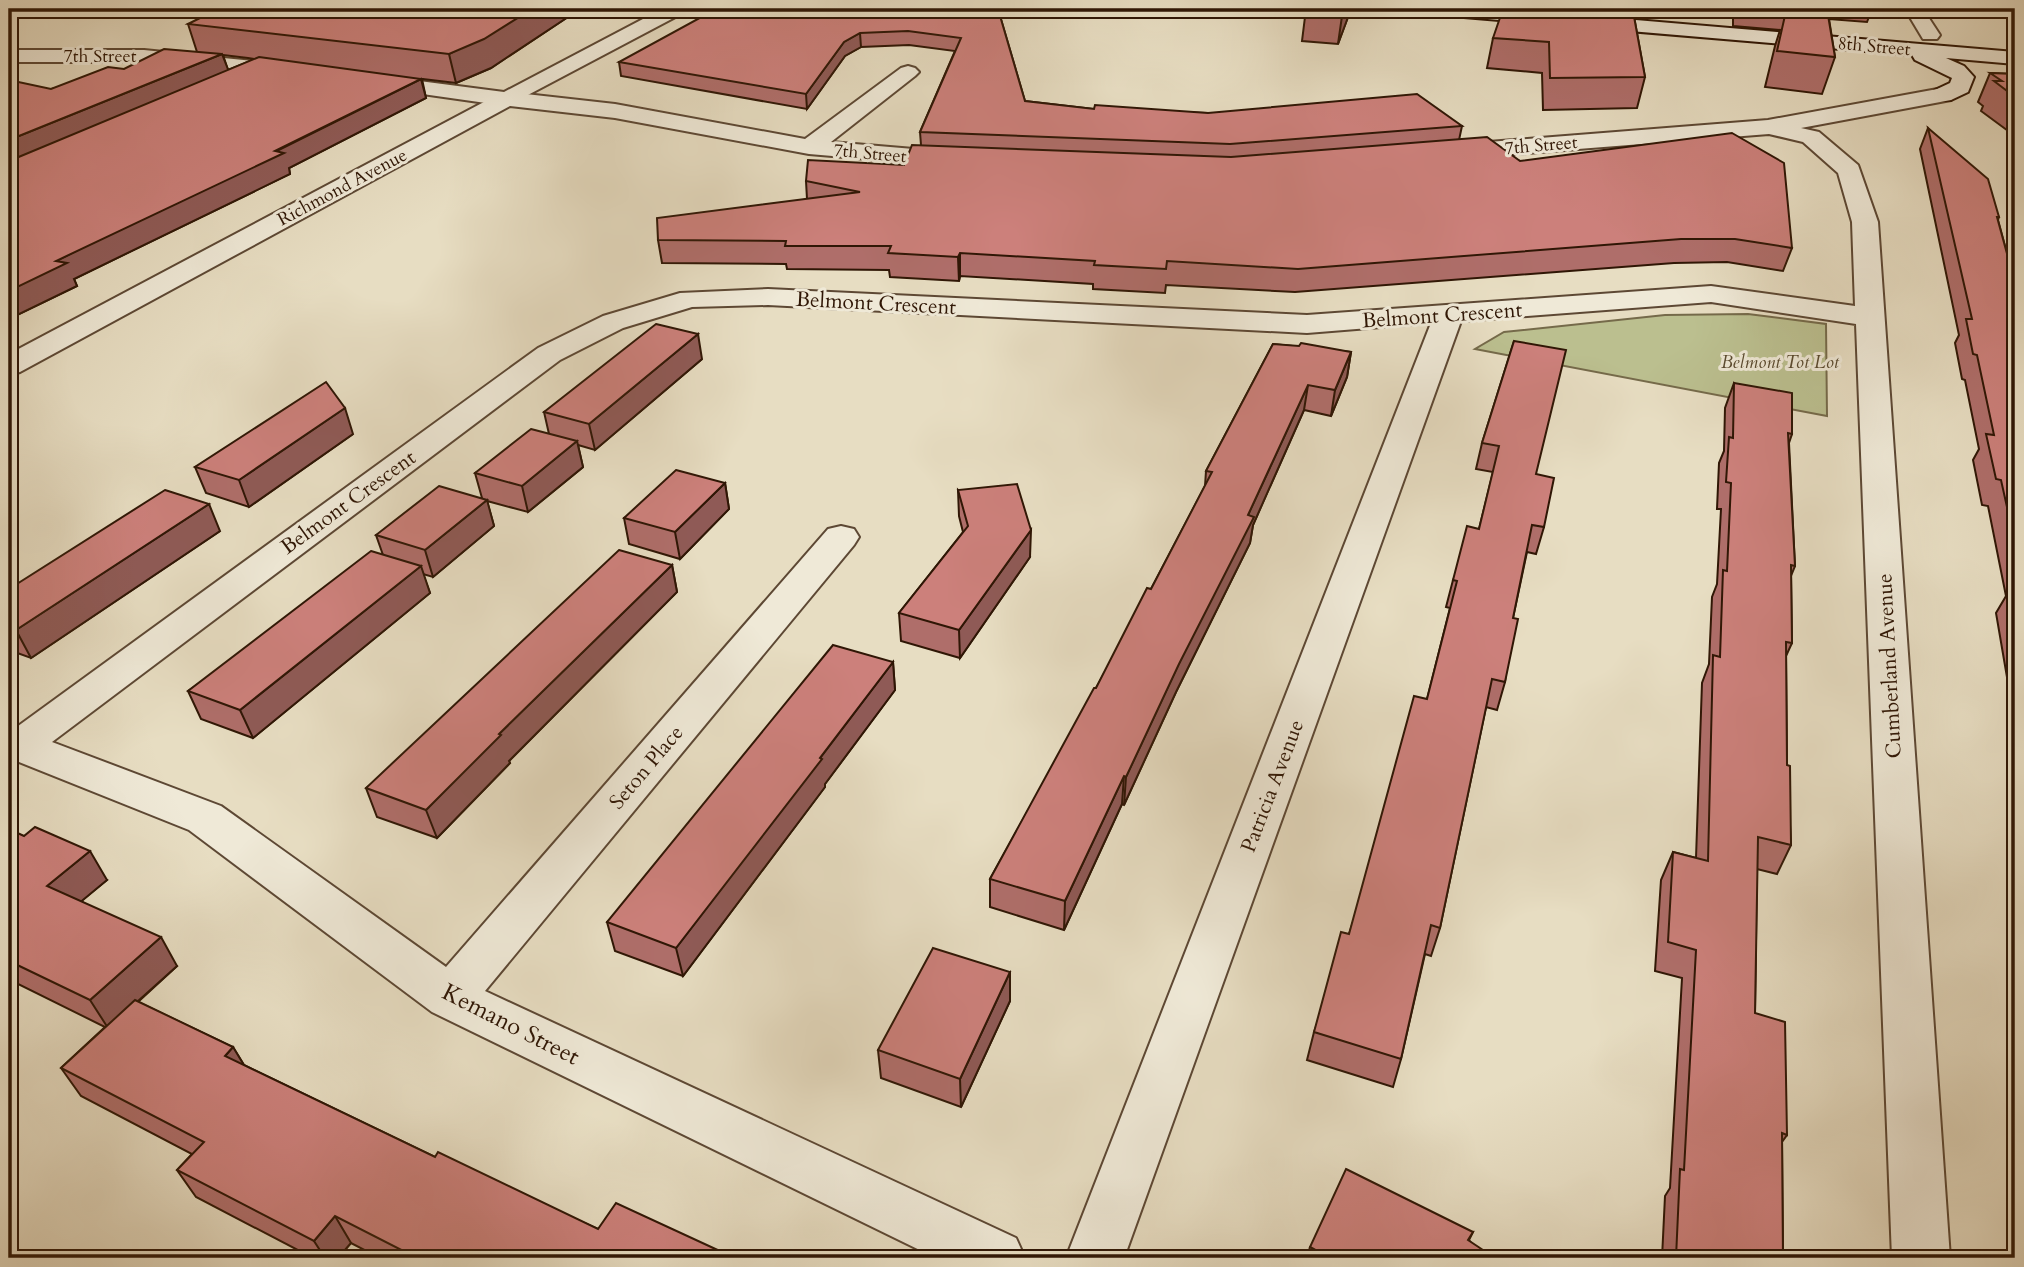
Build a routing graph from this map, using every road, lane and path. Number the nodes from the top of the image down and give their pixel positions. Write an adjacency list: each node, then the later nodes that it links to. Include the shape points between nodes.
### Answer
1 (676, 9): 16 (street, Richmond Avenue)
2 (1440, 9): 5 (street, 8th Street)
3 (1596, 9): 6 (street, 8th Street)
4 (1914, 9): 6 (street)
5 (1552, 13): 8 (street, 8th Street)
6 (1930, 35): 7 (street, 8th Street)
7 (2015, 42)
8 (1896, 48): 10 (street, 8th Street); 17 (street, 7th Street, via 1957,70 1964,77 1960,87 1943,95)
9 (9, 56): 11 (street, 7th Street, via 144,56)
10 (2015, 58)
11 (263, 67): 13 (street, 7th Street); 15 (street)
12 (908, 72): 18 (street)
13 (318, 74)
14 (346, 78): 16 (street, 7th Street)
15 (218, 86)
16 (507, 99): 18 (street, 7th Street, via 615,111); 23 (street, Richmond Avenue)
17 (1768, 127): 19 (street, 7th Street); 22 (street, Cumberland Avenue, via 1811,138 1849,170 1865,222)
18 (809, 147): 20 (street, 7th Street)
19 (1433, 153)
20 (989, 161)
21 (1449, 314): 22 (street, Belmont Crescent, via 1711,294); 25 (street, Belmont Crescent, via 1307,324 768,297 690,299 613,322 549,354); 28 (street, Patricia Avenue)
22 (1869, 317): 29 (street, Cumberland Avenue)
23 (9, 366)
24 (841, 537): 26 (street, Seton Place)
25 (14, 744): 26 (street, Kemano Street, via 205,818)
26 (450, 997): 27 (street, Kemano Street)
27 (996, 1258)
28 (1095, 1258)
29 (1921, 1258)

